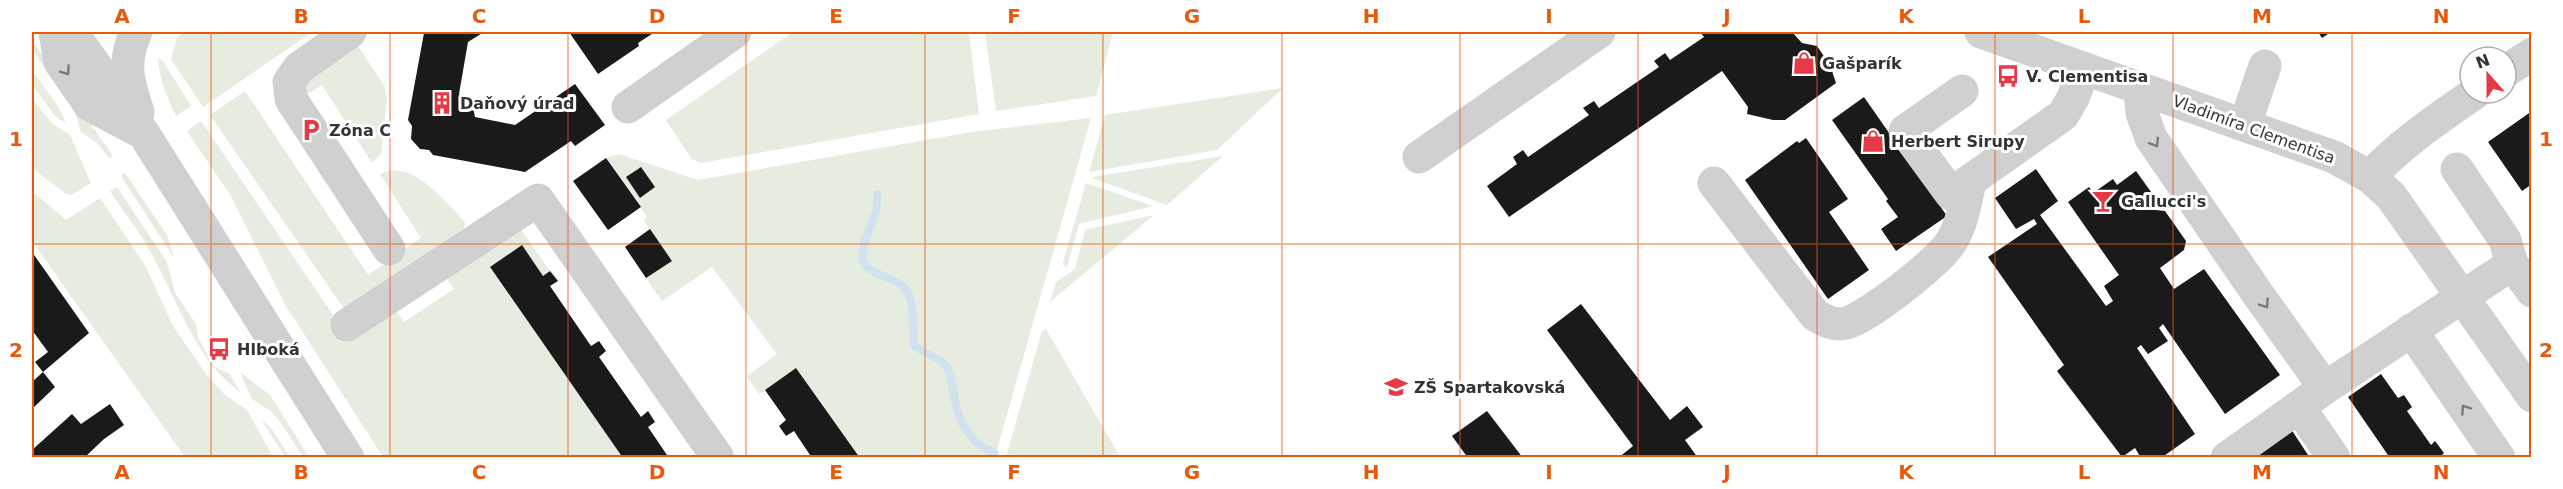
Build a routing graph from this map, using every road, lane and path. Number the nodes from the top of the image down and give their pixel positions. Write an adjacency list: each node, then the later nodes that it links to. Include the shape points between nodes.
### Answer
1 (55, 32): 18 (street, one-way to 18, via 60,62 90,105)
2 (68, 32): 18 (street)
3 (78, 32): 8 (street, via 114,49)
4 (350, 32): 24 (street, via 299,68 290,82 291,99)
5 (735, 32): 16 (street)
6 (1599, 32): 19 (street)
7 (1982, 32): 12 (street, Vladimíra Clementisa)
8 (132, 38): 18 (street, via 127,79)
9 (2532, 54): 10 (street)
10 (2518, 63)
11 (2265, 66): 17 (street)
12 (2084, 68): 13 (street, Vladimíra Clementisa); 22 (street, via 2063,115)
13 (2140, 88): 17 (street, Vladimíra Clementisa); 30 (street, one-way to 30, via 2142,113 2151,138)
14 (1962, 91): 22 (street, via 1905,131 1951,194)
15 (2458, 105): 21 (street, via 2410,138)
16 (628, 108)
17 (2245, 124): 21 (street, Vladimíra Clementisa, via 2334,157)
18 (144, 134): 33 (street)
19 (1419, 157)
20 (2457, 169): 25 (street, via 2505,240)
21 (2370, 177): 27 (street, Vladimíra Clementisa, via 2391,196)
22 (1970, 181): 23 (street, via 1952,242 1932,264 1863,315 1845,323 1829,323 1815,315)
23 (1714, 183)
24 (389, 249)
25 (2512, 264): 26 (street); 27 (street)
26 (2532, 291)
27 (2462, 296): 29 (street); 31 (street, Vladimíra Clementisa)
28 (347, 325): 34 (street, via 538,200)
29 (2411, 330): 30 (street); 37 (street, one-way to 29)
30 (2325, 387): 32 (street)
31 (2532, 396)
32 (2298, 407): 35 (street); 36 (street)
33 (348, 458)
34 (718, 458)
35 (2227, 458)
36 (2334, 458)
37 (2499, 458)

